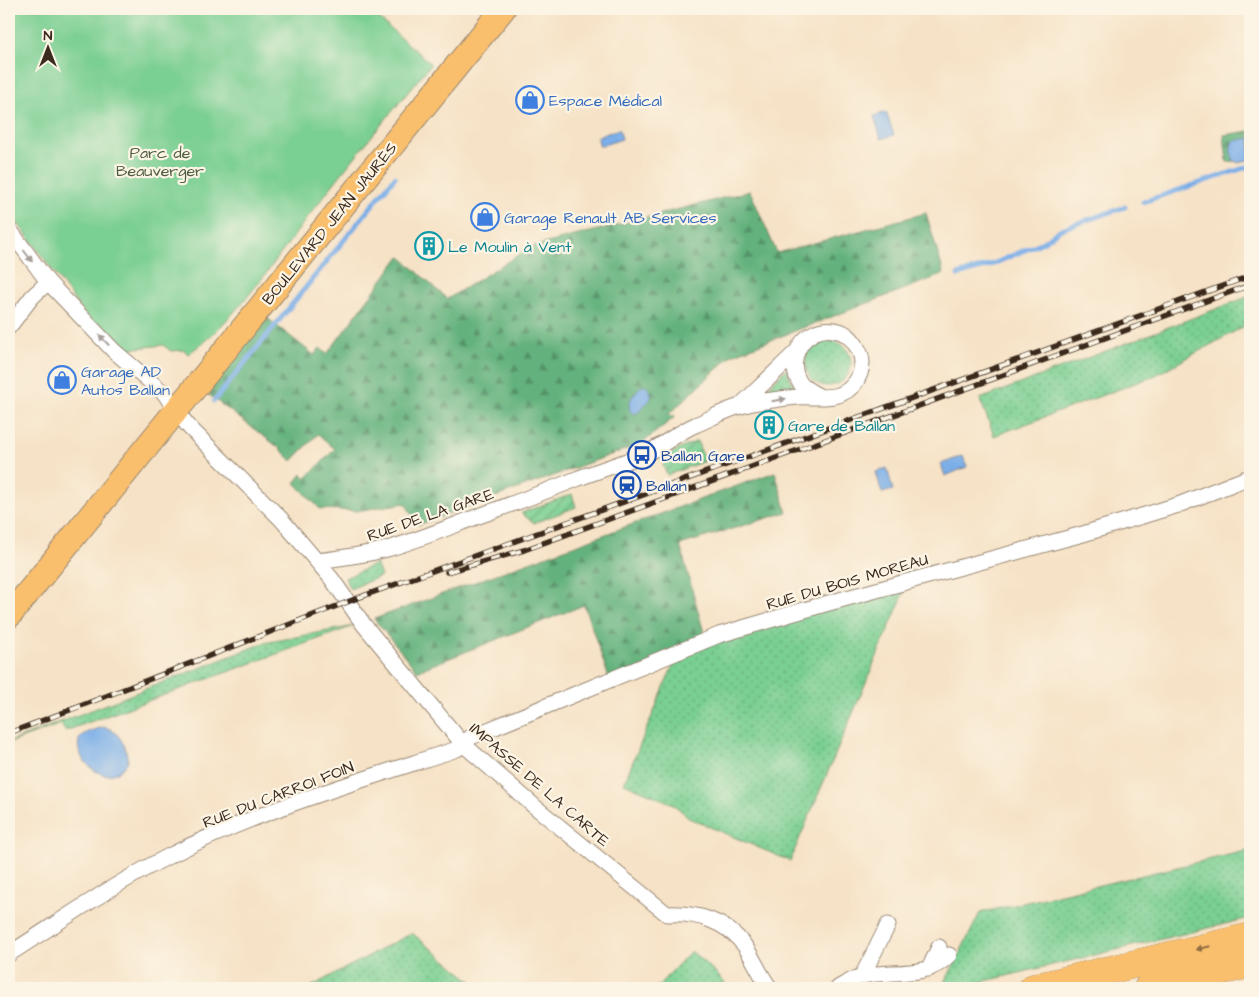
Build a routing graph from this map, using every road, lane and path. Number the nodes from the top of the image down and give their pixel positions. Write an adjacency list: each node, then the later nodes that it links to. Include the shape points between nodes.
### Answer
1 (505, 9): 8 (main road, BOULEVARD JEAN JAURÈS)
2 (9, 229): 3 (street, one-way to 3)
3 (48, 282): 4 (street); 8 (street, one-way to 3, via 165,394 114,351)
4 (9, 327)
5 (796, 352): 6 (street, via 795,368 801,384); 6 (street, RUE DE LA GARE, via 802,341 822,330 845,334 860,351 861,372 849,390 840,395); 7 (street, RUE DE LA GARE)
6 (819, 396): 7 (street, RUE DE LA GARE, one-way to 6)
7 (740, 406): 10 (street, RUE DE LA GARE, via 693,426 642,455 507,506 388,548)
8 (176, 411): 10 (street, via 281,519); 11 (main road, BOULEVARD JEAN JAURÈS)
9 (1250, 477): 12 (street, RUE DU BOIS MOREAU, via 1178,505 1083,534 719,636 471,737)
10 (317, 561): 12 (street, IMPASSE DE LA CARTE, via 364,625)
11 (9, 616)
12 (463, 744): 16 (street, RUE DU CARROI FOIN, via 457,749 245,822 167,857); 19 (street, IMPASSE DE LA CARTE, via 667,914 682,913 708,919 727,928 743,944)
13 (888, 924): 18 (street)
14 (1250, 937): 21 (highway, one-way to 21)
15 (944, 951): 18 (street, via 938,965 929,969)
16 (9, 954)
17 (1250, 964): 22 (highway)
18 (862, 976): 20 (street)
19 (770, 988)
20 (838, 988)
21 (1033, 988)
22 (1148, 988)

